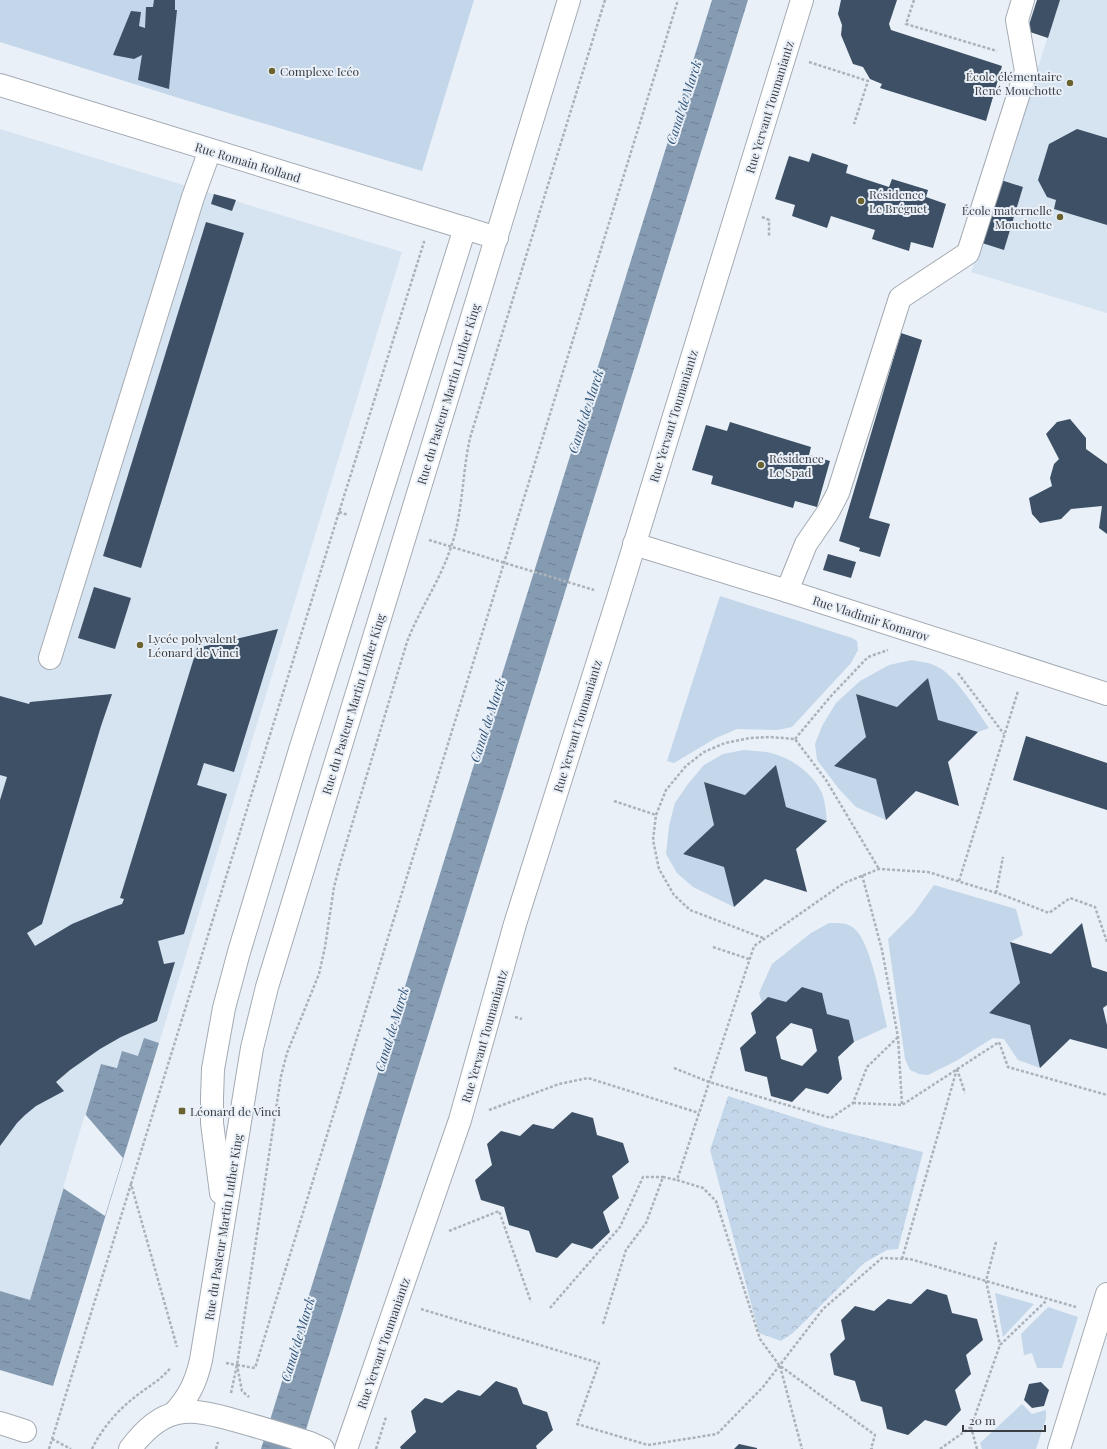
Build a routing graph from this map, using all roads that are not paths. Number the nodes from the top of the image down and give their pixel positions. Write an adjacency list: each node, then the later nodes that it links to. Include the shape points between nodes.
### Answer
1 (569, 0): 7 (street, Rue du Pasteur Martin Luther King)
2 (802, 0): 8 (street, Rue Yervant Toumaniantz)
3 (1023, 0): 9 (street, via 1017,20 1026,71 968,253 900,298 838,493 806,544)
4 (0, 85): 5 (street, Rue Romain Rolland)
5 (210, 150): 6 (street, Rue Romain Rolland); 10 (street)
6 (465, 228): 7 (street, Rue Romain Rolland); 12 (street, via 300,750 224,1008 213,1069 212,1098 212,1123)
7 (497, 238): 12 (street, Rue du Pasteur Martin Luther King, via 267,987 252,1048)
8 (634, 544): 9 (street, Rue Vladimir Komarov); 19 (street, Rue Yervant Toumaniantz, via 515,924 460,1120)
9 (787, 591): 11 (street, Rue Vladimir Komarov)
10 (50, 658)
11 (1107, 694)
12 (224, 1216): 14 (street, Rue du Pasteur Martin Luther King, via 201,1360 188,1397)
13 (1104, 1304): 20 (street)
14 (173, 1414): 17 (street, via 186,1411 200,1412); 18 (street, via 145,1431)
15 (0, 1423): 16 (street)
16 (25, 1431)
17 (316, 1446)
18 (130, 1449)
19 (346, 1449)
20 (1059, 1449)

